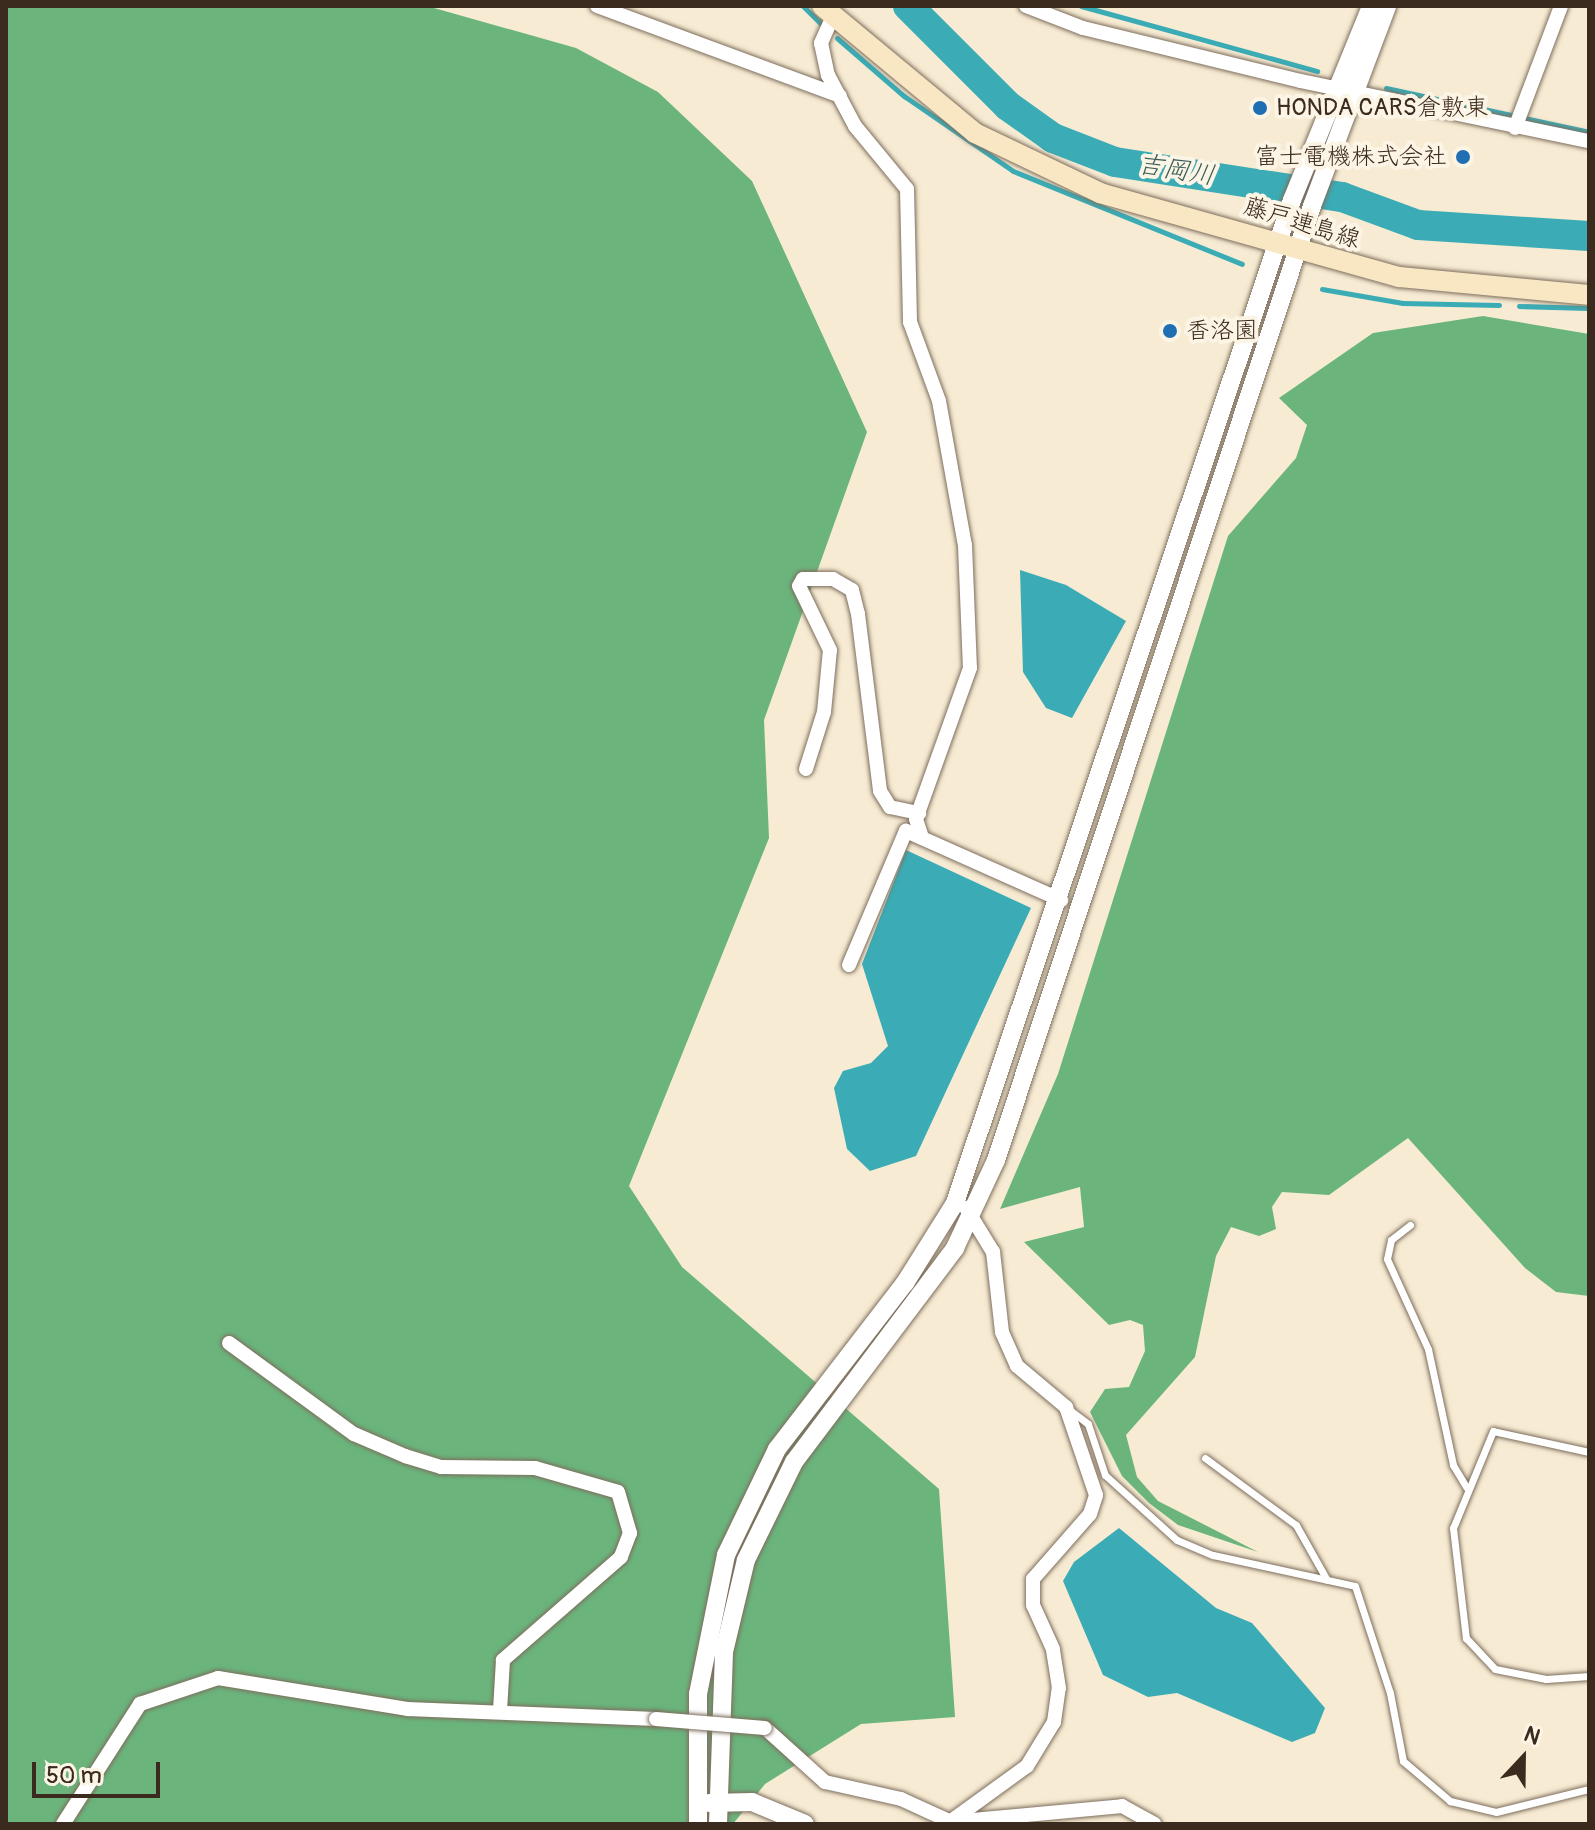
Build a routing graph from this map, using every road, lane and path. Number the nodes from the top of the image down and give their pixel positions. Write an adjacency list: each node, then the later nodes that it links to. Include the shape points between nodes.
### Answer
1 (597, 6): 8 (street)
2 (1026, 6): 7 (street, via 1083,28)
3 (1371, 6): 7 (street)
4 (1387, 6): 7 (street)
5 (1561, 6): 9 (street)
6 (829, 10): 8 (street, via 821,43); 11 (main road, 藤戸連島線, via 995,145 1100,193)
7 (1344, 89): 9 (street); 11 (street, via 1328,162); 11 (street, via 1292,200)
8 (840, 96): 14 (street, via 907,189 910,322 939,401 965,545 970,668)
9 (1517, 121): 10 (street)
10 (1589, 141)
11 (1289, 247): 12 (main road, 藤戸連島線, via 1441,284); 16 (street); 19 (street)
12 (1589, 295)
13 (806, 769): 14 (street, via 824,712 830,650 799,586 803,579 833,579 852,590 858,614 880,791 890,807)
14 (919, 813): 15 (street)
15 (922, 838): 16 (street); 17 (street, via 906,831)
16 (1061, 900): 18 (street)
17 (849, 965)
18 (955, 1203): 19 (street); 31 (street, via 750,1498 726,1555 703,1646)
19 (974, 1212): 22 (street, via 993,1252 1002,1332 1017,1366); 30 (street, via 923,1296 835,1405 768,1507 746,1560 724,1652)
20 (1410, 1225): 25 (lane, via 1391,1240 1387,1259 1428,1349 1453,1465)
21 (229, 1343): 28 (street, via 354,1434 405,1456 441,1467 535,1468 618,1492 630,1533 621,1557 503,1660)
22 (1066, 1407): 26 (lane, via 1088,1424 1105,1475 1177,1540 1213,1555); 33 (street, via 1096,1495 1090,1514 1033,1579 1033,1605 1053,1649 1059,1688 1054,1722 1027,1766)
23 (1589, 1452): 25 (lane, via 1493,1431)
24 (1205, 1458): 26 (lane, via 1296,1525)
25 (1466, 1487): 27 (lane, via 1453,1528 1466,1638 1495,1669 1546,1679)
26 (1327, 1580): 29 (lane, via 1355,1586 1390,1693 1403,1761 1450,1801 1496,1812)
27 (1589, 1676)
28 (500, 1711): 33 (street, bridge, via 765,1728 825,1782 901,1799); 34 (street, via 408,1709 218,1678 181,1687 140,1704)
29 (1589, 1789)
30 (718, 1802): 31 (street); 32 (street, via 752,1802); 36 (street)
31 (698, 1804): 35 (street)
32 (802, 1823)
33 (949, 1823): 37 (street, via 1122,1806)
34 (63, 1824)
35 (698, 1824)
36 (718, 1824)
37 (1154, 1824)

